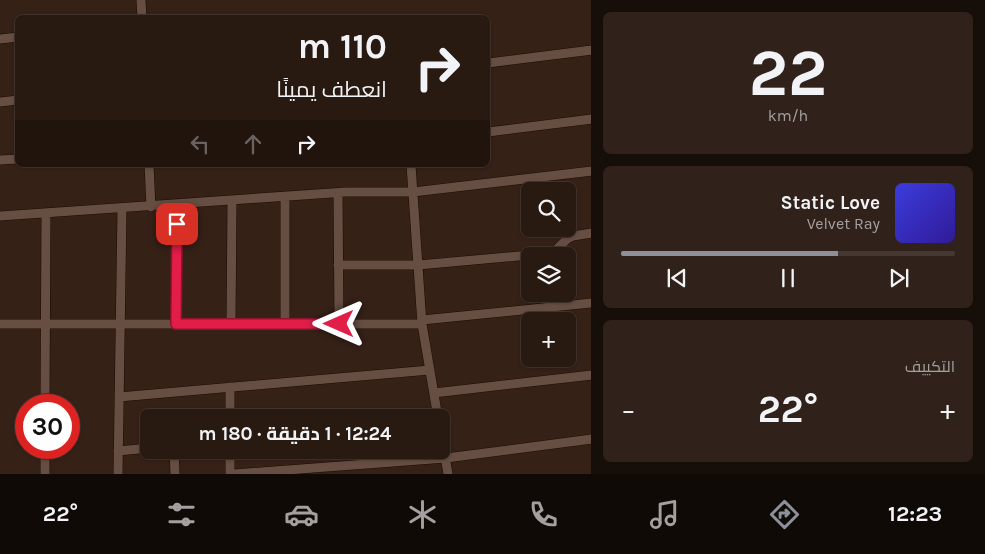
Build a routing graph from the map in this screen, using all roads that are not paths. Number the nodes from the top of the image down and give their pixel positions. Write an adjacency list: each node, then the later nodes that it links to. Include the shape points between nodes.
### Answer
1 (141, 0): 2 (street)
2 (142, 15)
3 (15, 37): 4 (street)
4 (0, 38)
5 (591, 50): 6 (street)
6 (490, 63)
7 (15, 100): 8 (street)
8 (0, 102)
9 (591, 119): 10 (street)
10 (490, 132)
11 (15, 159): 12 (street)
12 (0, 160)
13 (149, 167): 21 (street)
14 (411, 167): 16 (street)
15 (591, 171): 16 (street)
16 (412, 192): 17 (street); 27 (street)
17 (338, 193): 18 (street); 26 (street)
18 (285, 197): 19 (street); 35 (street)
19 (232, 201): 20 (street); 34 (street)
20 (177, 205): 21 (street); 33 (street)
21 (151, 206): 22 (street)
22 (122, 209): 23 (street); 32 (street)
23 (46, 213): 24 (street); 31 (street)
24 (0, 216)
25 (591, 233): 27 (street, via 567,239 553,253)
26 (338, 265): 27 (street); 36 (street)
27 (418, 265): 29 (street)
28 (591, 303): 29 (street)
29 (422, 322): 36 (street); 37 (street)
30 (0, 324): 31 (street)
31 (45, 324): 32 (street); 41 (street)
32 (120, 324): 33 (street); 42 (street)
33 (176, 324): 34 (street)
34 (231, 324): 35 (street)
35 (285, 324): 36 (street)
36 (339, 324)
37 (430, 370): 39 (street); 40 (street)
38 (591, 375): 40 (street)
39 (230, 387): 42 (street); 43 (street)
40 (434, 393): 44 (street)
41 (45, 394)
42 (119, 397): 47 (street)
43 (230, 409)
44 (437, 409)
45 (591, 439): 48 (street)
46 (140, 449): 47 (street)
47 (118, 451): 56 (street)
48 (450, 457)
49 (45, 459): 55 (street)
50 (174, 459): 57 (street)
51 (230, 459): 58 (street)
52 (431, 459): 54 (street)
53 (446, 459): 61 (street)
54 (373, 463): 59 (street); 60 (street)
55 (45, 474)
56 (118, 474)
57 (175, 474)
58 (230, 474)
59 (234, 474)
60 (374, 474)
61 (448, 474)

